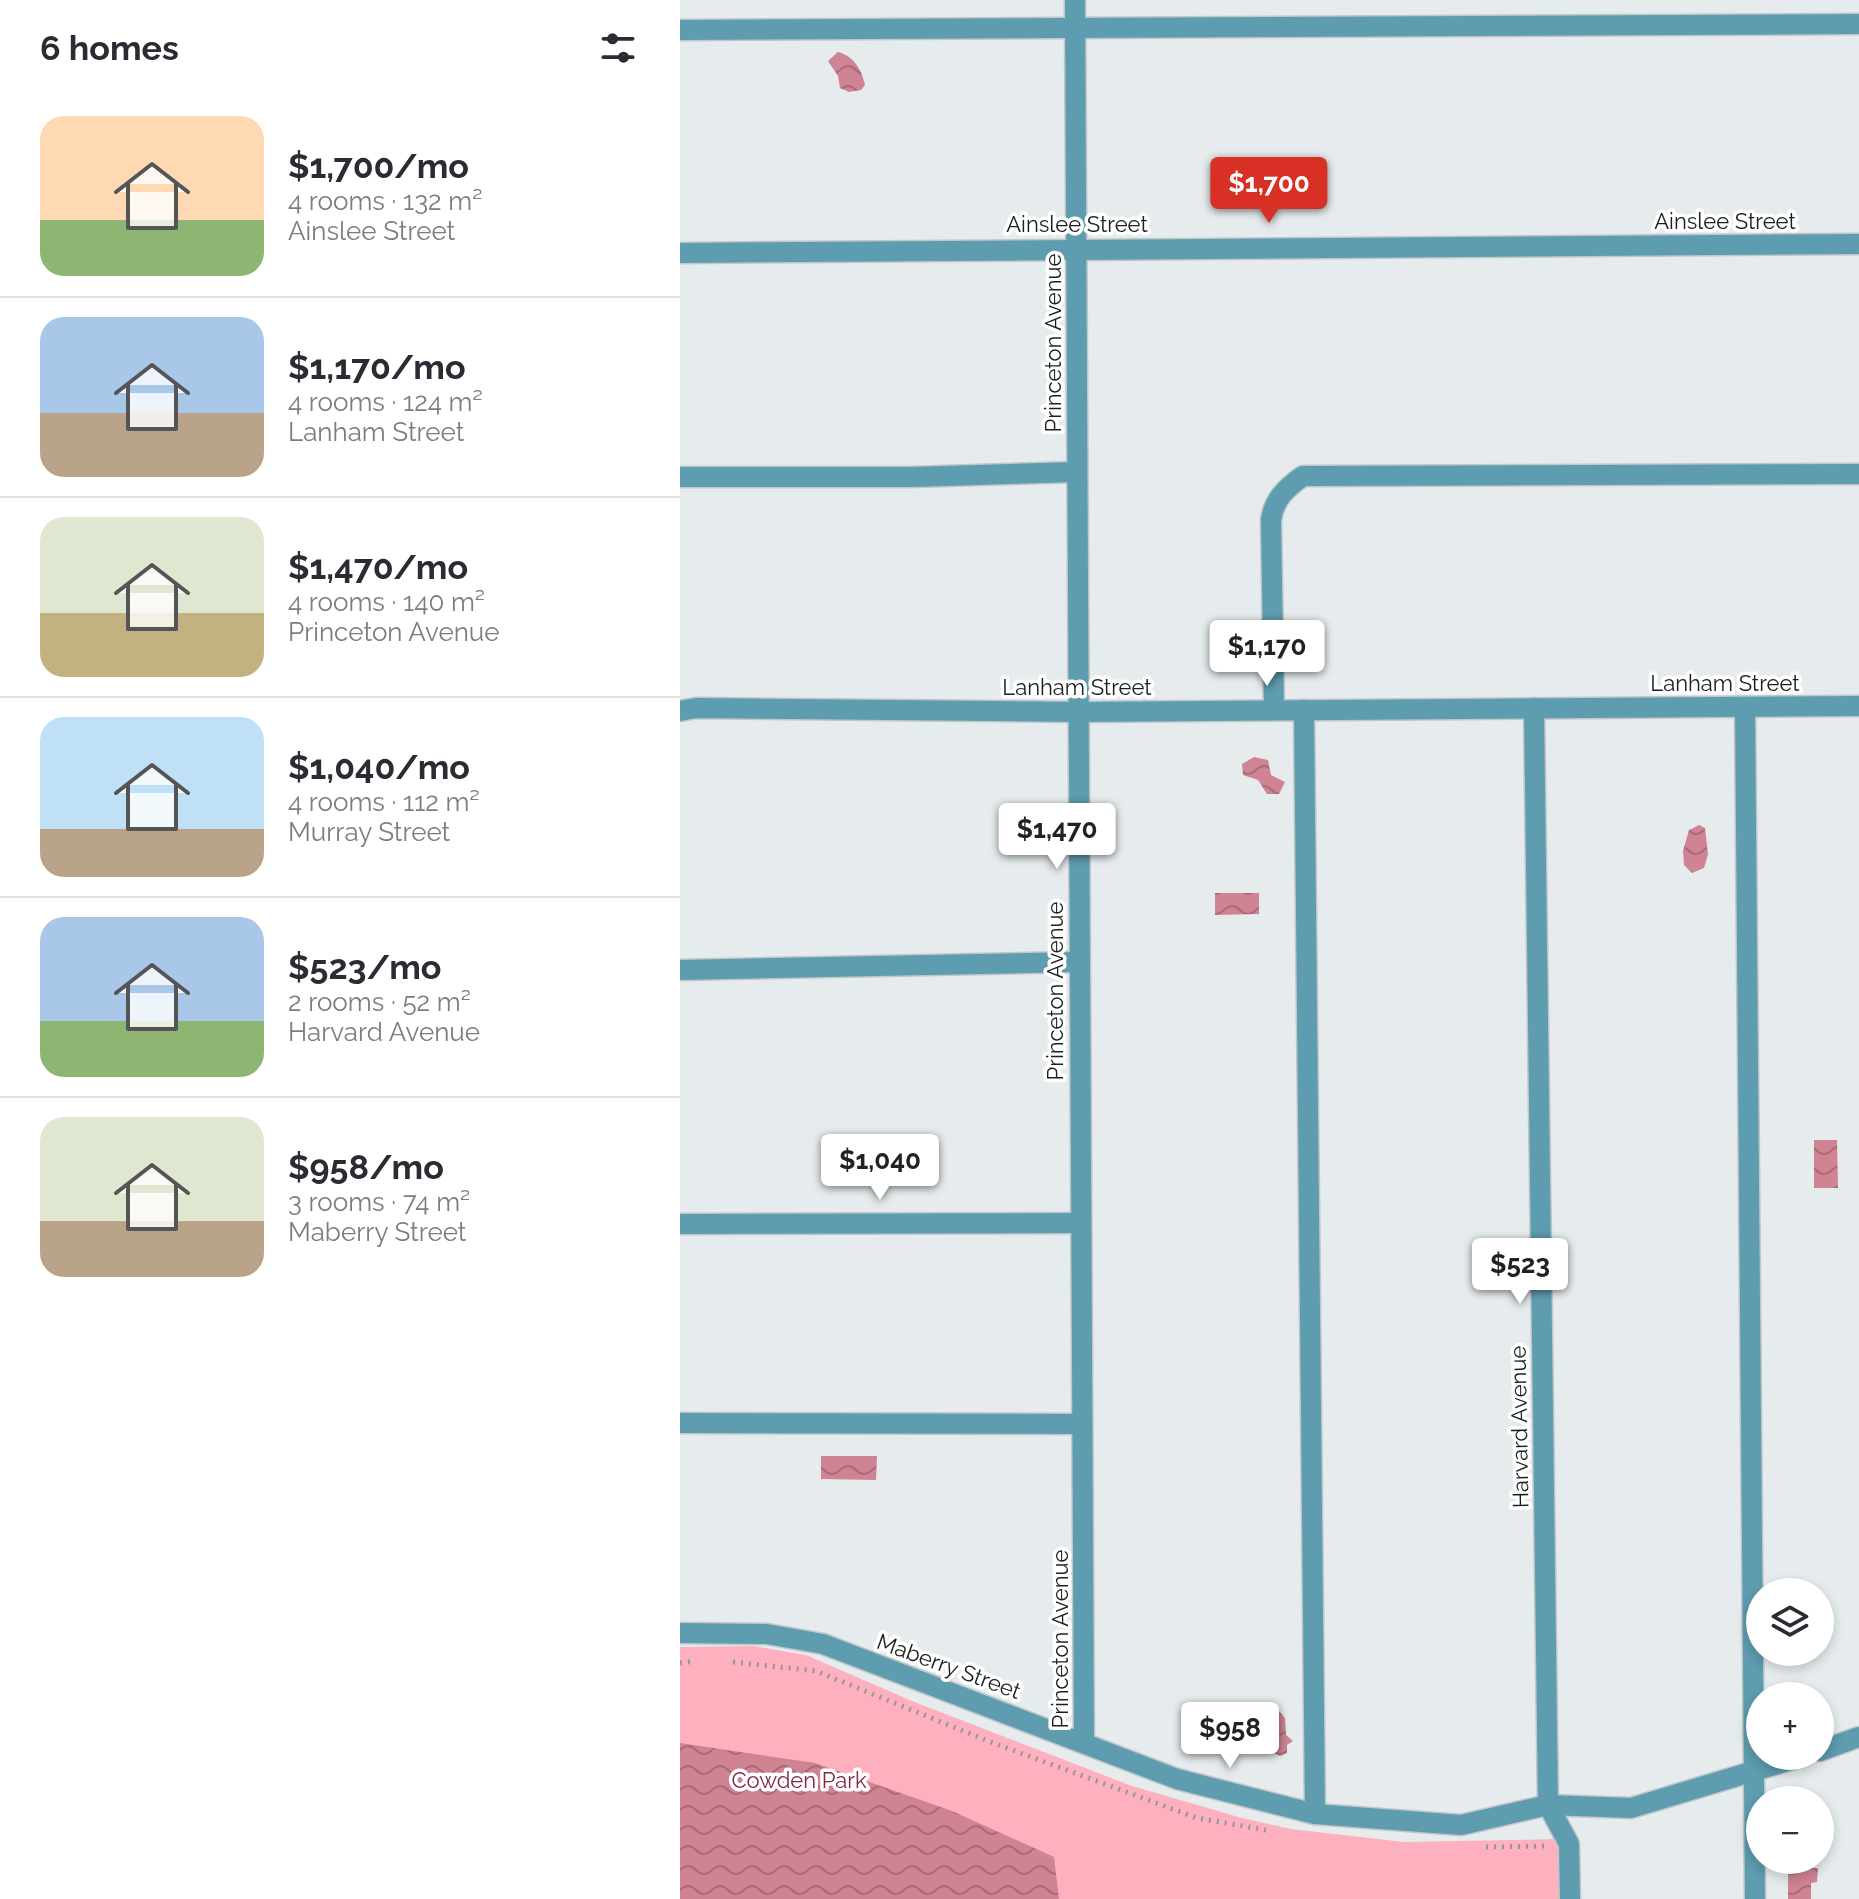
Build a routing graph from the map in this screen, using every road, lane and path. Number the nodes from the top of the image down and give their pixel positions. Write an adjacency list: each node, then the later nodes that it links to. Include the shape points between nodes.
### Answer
1 (1075, 0): 4 (street, Princeton Avenue)
2 (1859, 24): 4 (street)
3 (680, 30): 4 (street)
4 (1075, 31): 6 (street, Princeton Avenue)
5 (1859, 244): 6 (street, Ainslee Street)
6 (1076, 248): 7 (street, Ainslee Street); 8 (street, Princeton Avenue)
7 (680, 253)
8 (1077, 472): 10 (street); 17 (street, Princeton Avenue)
9 (1859, 474): 14 (street, via 1303,476 1286,488 1271,520)
10 (680, 477)
11 (1859, 706): 12 (street, Lanham Street)
12 (1745, 707): 13 (street, Lanham Street); 29 (street)
13 (1534, 708): 15 (street, Lanham Street); 30 (street, Harvard Avenue)
14 (1274, 710): 15 (street, Lanham Street); 17 (street, Lanham Street)
15 (1304, 710): 31 (street)
16 (680, 711): 17 (street, Lanham Street)
17 (1078, 712): 18 (street, Princeton Avenue)
18 (1079, 962): 19 (street); 20 (street, Princeton Avenue)
19 (680, 970)
20 (1081, 1223): 21 (street); 23 (street, Princeton Avenue)
21 (680, 1224)
22 (680, 1423): 23 (street)
23 (1082, 1424): 26 (street, Princeton Avenue)
24 (680, 1633): 26 (street, Maberry Street, via 767,1634 823,1644)
25 (1859, 1737): 27 (street)
26 (1084, 1741): 31 (street, Maberry Street, via 1177,1779)
27 (1834, 1746)
28 (1761, 1770): 29 (street, Maberry Street)
29 (1755, 1772): 30 (street, Maberry Street, via 1631,1808); 33 (street)
30 (1548, 1805): 31 (street, Maberry Street, via 1461,1825); 32 (street, Harvard Avenue, via 1569,1844)
31 (1315, 1814)
32 (1570, 1899)
33 (1755, 1899)

